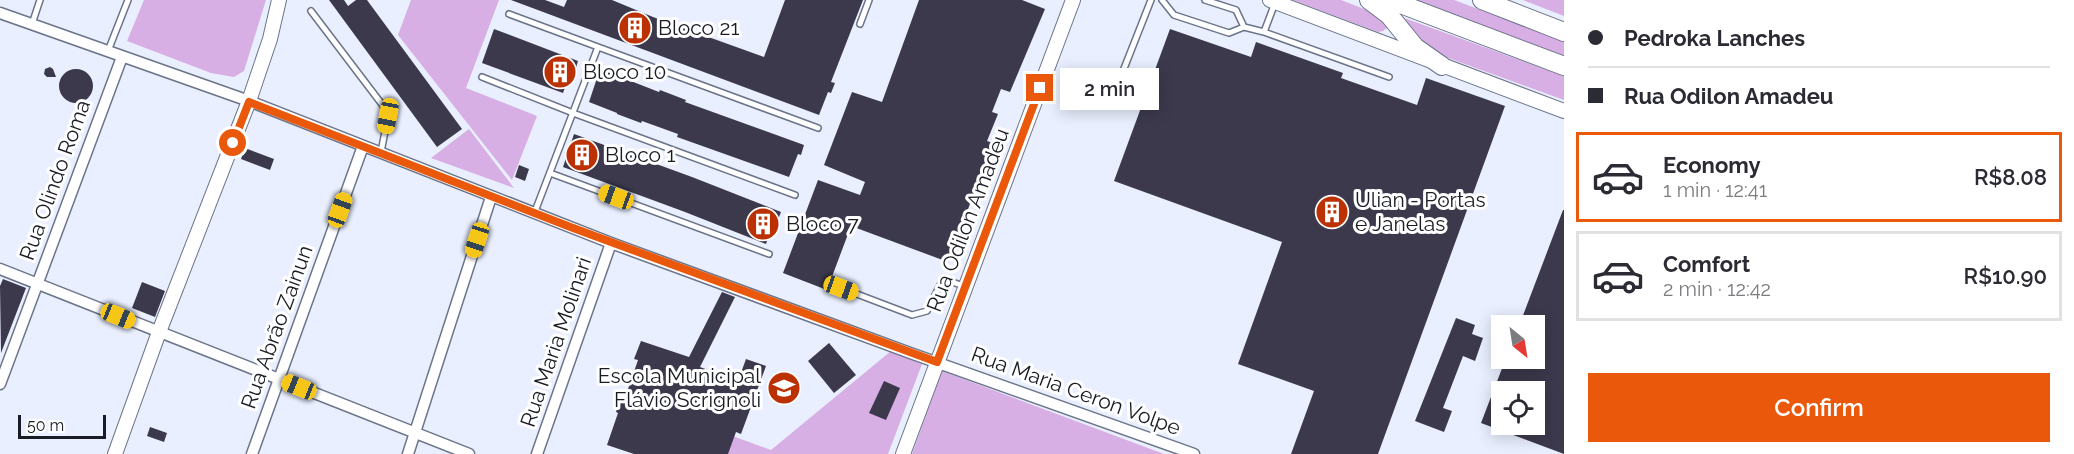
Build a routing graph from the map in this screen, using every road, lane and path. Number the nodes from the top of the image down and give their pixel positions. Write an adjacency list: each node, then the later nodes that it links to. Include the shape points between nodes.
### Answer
1 (40, 0): 16 (lane)
2 (128, 0): 22 (lane)
3 (279, 0): 29 (street)
4 (869, 0): 17 (lane)
5 (1073, 0): 43 (street, Rua Odilon Amadeu)
6 (1151, 0): 28 (lane)
7 (1162, 0): 18 (lane, via 1174,15 1229,33)
8 (1205, 0): 18 (lane, via 1236,10)
9 (1369, 0): 24 (highway, via 1389,15 1415,47)
10 (1390, 0): 25 (highway)
11 (1482, 0): 20 (highway)
12 (1273, 1): 19 (lane); 24 (street)
13 (311, 12): 34 (lane, via 384,107 388,116)
14 (0, 14): 16 (street, Rua Maria Ceron Volpe)
15 (509, 14): 21 (lane)
16 (32, 24): 22 (street, Rua Maria Ceron Volpe)
17 (860, 24)
18 (1244, 27): 19 (lane)
19 (1264, 32): 26 (lane)
20 (1564, 32)
21 (598, 48): 31 (lane); 32 (lane)
22 (108, 51): 23 (street, Rua Maria Ceron Volpe)
23 (122, 57): 29 (street, Rua Maria Ceron Volpe); 42 (street, Rua Olindo Roma)
24 (1442, 66): 30 (street)
25 (1564, 66)
26 (1389, 76)
27 (482, 77): 31 (lane)
28 (1112, 99)
29 (249, 102): 33 (street, Rua Maria Ceron Volpe); 45 (street)
30 (1564, 111)
31 (573, 113): 35 (lane); 36 (lane)
32 (818, 128)
33 (363, 146): 34 (street, Rua Maria Ceron Volpe); 47 (street, Rua Abrão Zainun)
34 (381, 153): 37 (street, Rua Maria Ceron Volpe)
35 (550, 173): 38 (lane); 40 (lane)
36 (795, 195)
37 (490, 197): 38 (street, Rua Maria Ceron Volpe); 49 (street)
38 (534, 214): 39 (street, Rua Maria Ceron Volpe)
39 (611, 243): 46 (street, Rua Maria Ceron Volpe); 54 (street, Rua Maria Molinari)
40 (769, 254)
41 (0, 269): 42 (street)
42 (37, 284): 45 (street); 48 (street, Rua Olindo Roma)
43 (966, 286): 44 (lane, via 941,283 927,311 912,315); 46 (street, Rua Odilon Amadeu)
44 (841, 288)
45 (159, 332): 47 (street); 50 (street)
46 (937, 362): 55 (street, Rua Odilon Amadeu); 56 (street, Rua Maria Ceron Volpe)
47 (279, 380): 49 (street); 51 (street, Rua Abrão Zainun)
48 (0, 384)
49 (414, 432): 52 (street); 53 (street)
50 (115, 454)
51 (252, 454)
52 (408, 454)
53 (469, 454)
54 (537, 454)
55 (903, 454)
56 (1194, 454)

